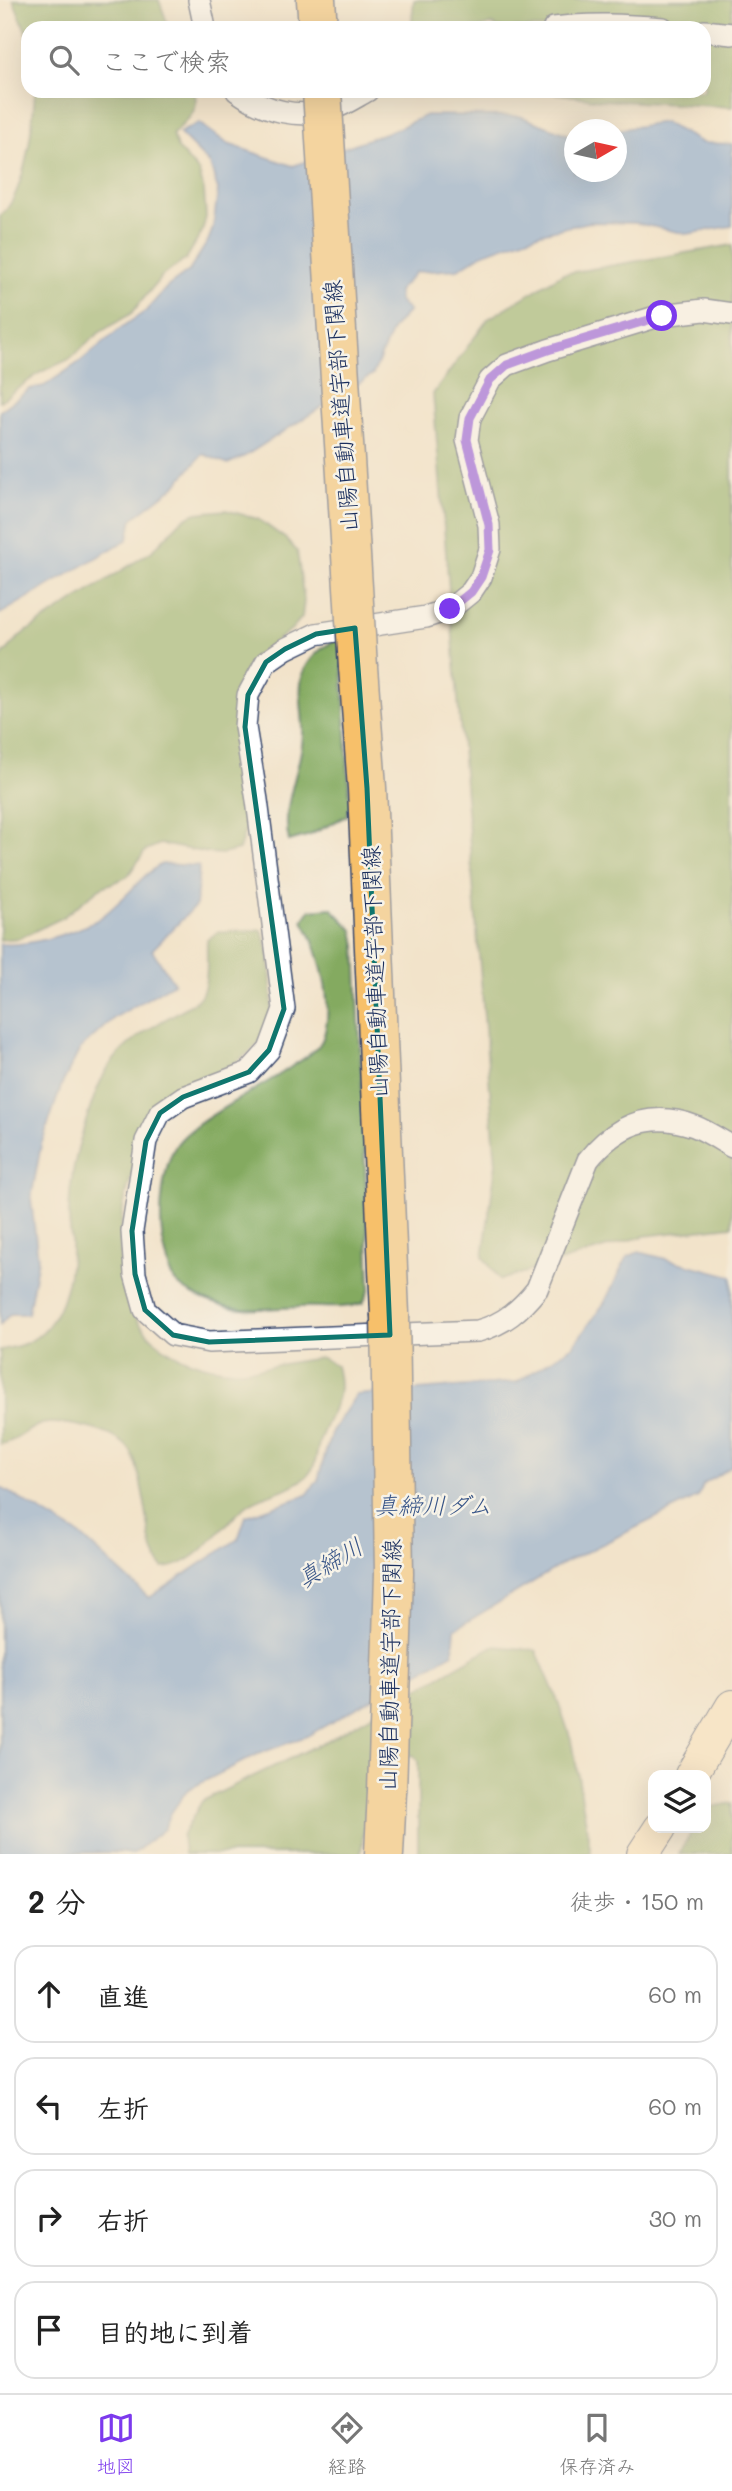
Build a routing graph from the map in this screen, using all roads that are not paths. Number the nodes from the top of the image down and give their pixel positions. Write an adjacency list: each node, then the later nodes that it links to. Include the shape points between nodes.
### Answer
1 (199, 0): 3 (street)
2 (316, 0): 4 (highway)
3 (204, 21)
4 (318, 21)
5 (711, 32): 6 (street)
6 (732, 34)
7 (246, 98): 9 (street, via 271,110 312,113)
8 (321, 98): 15 (highway, 山陽自動車道宇部下関線, bridge, via 368,802 390,1314 394,1574)
9 (354, 98)
10 (732, 314): 11 (street, via 704,310 662,316 507,365 490,380 470,418 467,440 489,525 490,550 471,592 450,609 426,617 316,634 266,662 248,695 246,727 284,1009 269,1050 249,1072 183,1097 160,1113 146,1141 132,1231 135,1274 145,1310 173,1335 209,1342 478,1331 507,1320 537,1289 588,1160 618,1131 646,1121 670,1121 696,1127)
11 (732, 1147)
12 (732, 1706): 13 (street)
13 (694, 1770)
14 (657, 1833): 16 (street)
15 (384, 1854)
16 (643, 1854)

